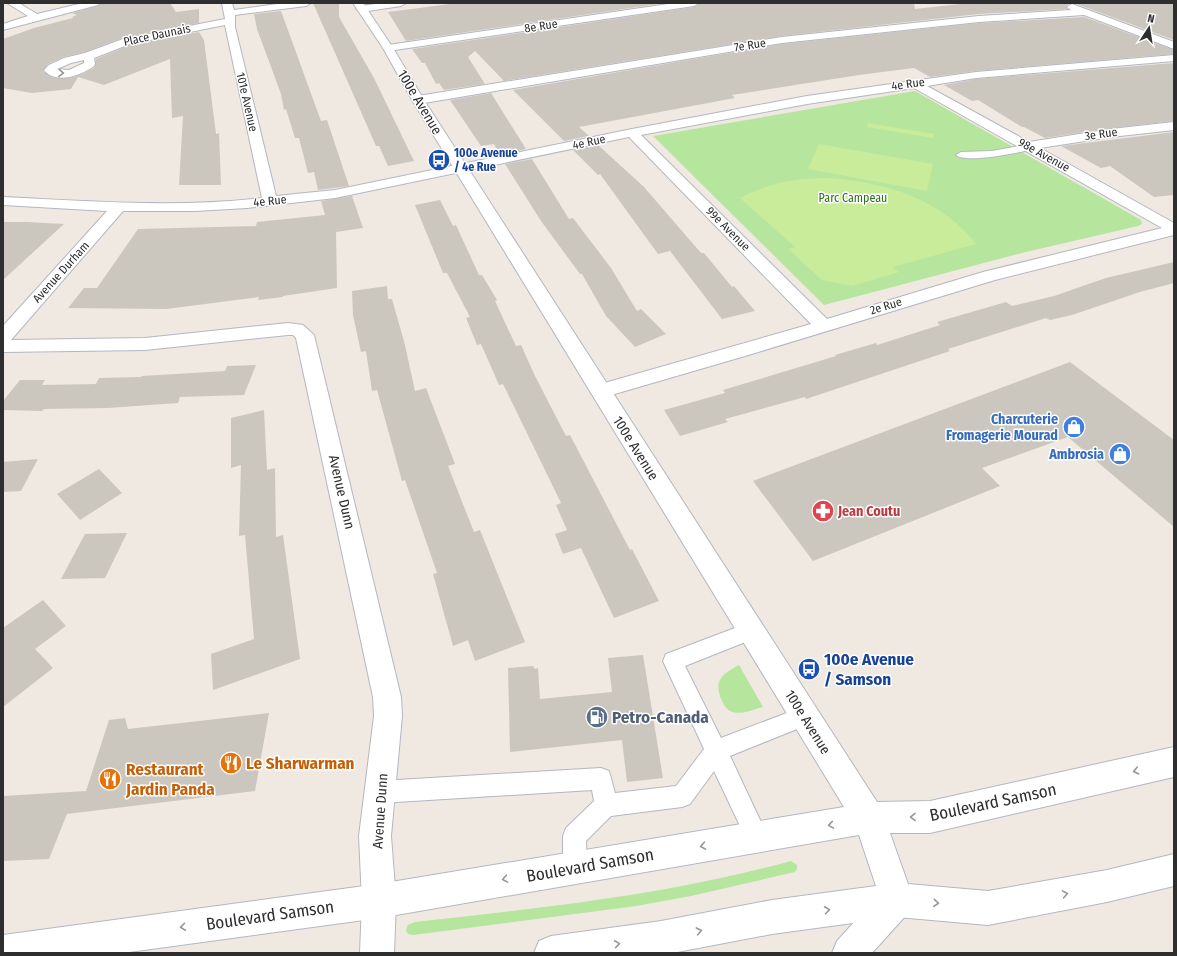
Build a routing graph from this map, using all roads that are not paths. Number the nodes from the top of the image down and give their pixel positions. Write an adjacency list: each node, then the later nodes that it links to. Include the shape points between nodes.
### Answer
1 (12, 3): 10 (street)
2 (95, 3): 10 (street)
3 (306, 3): 8 (street, Place Daunais)
4 (401, 3): 7 (street)
5 (694, 3): 13 (street, 8e Rue)
6 (1063, 3): 9 (street)
7 (359, 6): 13 (street, 100e Avenue)
8 (228, 12): 14 (street, Place Daunais, via 127,41); 24 (street, 101e Avenue)
9 (1086, 12): 12 (street); 17 (street, 7e Rue, via 979,19 782,40)
10 (36, 16): 11 (street)
11 (3, 27)
12 (1174, 46)
13 (388, 48): 17 (street, 100e Avenue)
14 (88, 56)
15 (1174, 58): 16 (street, 4e Rue, via 1050,67)
16 (914, 83): 19 (street, 4e Rue); 20 (street, 98e Avenue)
17 (418, 100): 22 (street, 100e Avenue)
18 (1174, 126): 20 (street, 3e Rue, via 1112,132)
19 (632, 133): 22 (street, 4e Rue); 27 (street, 99e Avenue)
20 (1029, 146): 21 (lane, via 992,154); 26 (street, 98e Avenue)
21 (961, 155)
22 (461, 169): 24 (street, 4e Rue, via 335,194); 30 (street, 100e Avenue)
23 (3, 201): 25 (street, 4e Rue)
24 (270, 202): 25 (street, 4e Rue, via 195,207)
25 (118, 207): 28 (street, Avenue Durham)
26 (1174, 229): 27 (street, 2e Rue, via 989,276)
27 (824, 325): 30 (street, 2e Rue)
28 (3, 337)
29 (3, 346): 35 (street, Avenue Dunn, via 145,344 288,329 296,329 305,335 387,697 388,716)
30 (601, 391): 31 (street, 100e Avenue)
31 (751, 631): 32 (street, 100e Avenue); 33 (lane, via 673,661)
32 (805, 716): 33 (lane); 37 (street, 100e Avenue)
33 (716, 751): 36 (lane, via 682,796); 38 (lane)
34 (1174, 762): 37 (street, Boulevard Samson, one-way to 37, via 930,817)
35 (380, 792): 36 (lane, via 601,779); 42 (street, Avenue Dunn, via 376,836)
36 (606, 805): 39 (lane, via 574,836)
37 (869, 818): 38 (street, Boulevard Samson, one-way to 38); 41 (street, 100e Avenue)
38 (758, 837): 39 (street, Boulevard Samson, one-way to 39)
39 (575, 868): 42 (street, Boulevard Samson, one-way to 42)
40 (1174, 870): 41 (street, one-way to 40, via 988,908 1107,886)
41 (897, 900): 43 (street, one-way to 41, via 772,917); 47 (street)
42 (379, 901): 44 (street, Boulevard Samson, one-way to 44); 45 (street, Avenue Dunn)
43 (669, 946): 46 (street, one-way to 43)
44 (3, 952)
45 (377, 953)
46 (551, 953)
47 (849, 953)

